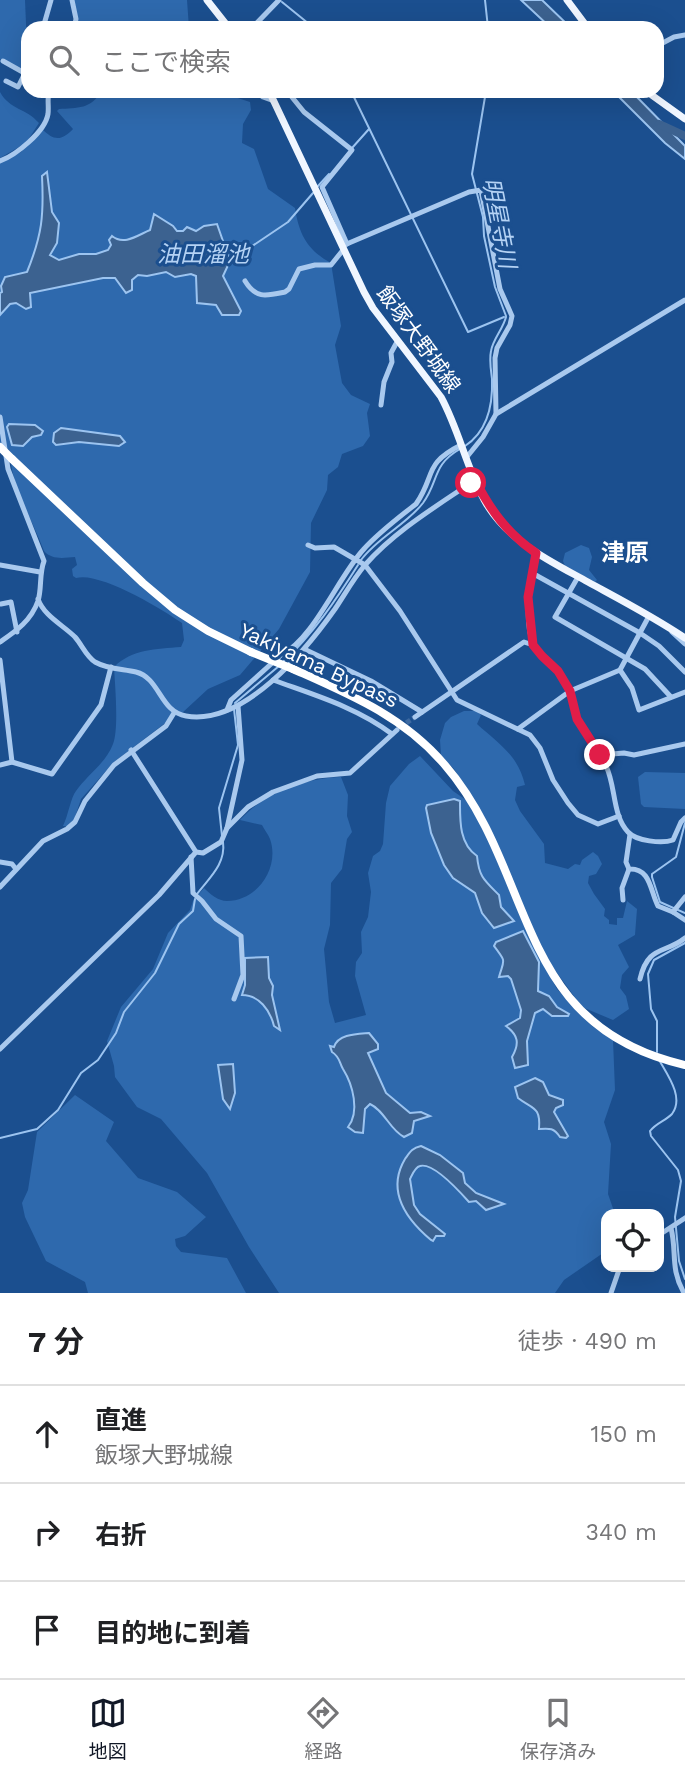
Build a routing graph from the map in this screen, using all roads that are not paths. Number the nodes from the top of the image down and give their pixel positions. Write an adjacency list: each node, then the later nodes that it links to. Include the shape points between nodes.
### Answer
1 (51, 0): 6 (street)
2 (72, 0): 7 (street)
3 (207, 0): 8 (main road)
4 (279, 0): 9 (street)
5 (567, 0): 10 (main road)
6 (45, 21)
7 (76, 21)
8 (224, 21)
9 (260, 21)
10 (583, 21)
11 (685, 35): 12 (street)
12 (664, 42)
13 (3, 61): 14 (street)
14 (21, 71)
15 (6, 81): 16 (street, via 18,87)
16 (21, 82)
17 (49, 98): 24 (street, via 43,123 20,150)
18 (266, 98): 22 (street)
19 (272, 98): 22 (main road, 飯塚大野城線)
20 (293, 98): 25 (street, via 352,150 322,187)
21 (655, 98): 23 (main road)
22 (274, 101): 25 (main road, 飯塚大野城線)
23 (685, 120)
24 (0, 160)
25 (344, 247): 26 (street, via 331,265 299,270 285,292 256,295); 28 (main road, 飯塚大野城線, via 373,308); 30 (street, via 469,192 481,191 500,289 512,316 495,358)
26 (246, 281)
27 (685, 300): 30 (street)
28 (398, 340): 29 (street); 33 (main road, 飯塚大野城線, via 441,397)
29 (381, 405)
30 (496, 414): 33 (street, via 483,437)
31 (0, 417): 40 (street, via 8,469 44,561)
32 (0, 447): 95 (highway, Yakiyama Bypass, bridge, via 175,610 251,652 365,701 412,732 445,764 473,804 530,933 557,982 593,1022 650,1055)
33 (463, 452): 34 (main road, 飯塚大野城線); 37 (street, via 443,454 416,504)
34 (475, 480): 36 (main road, 飯塚大野城線, via 498,521); 39 (street, via 415,520)
35 (308, 545): 37 (street, via 334,547)
36 (536, 553): 41 (street); 42 (main road, 飯塚大野城線)
37 (356, 559): 39 (street); 67 (street, via 290,651 231,700)
38 (0, 565): 40 (street)
39 (365, 565): 54 (street); 63 (street)
40 (40, 572): 44 (street)
41 (532, 573): 43 (street); 53 (street, via 528,597)
42 (578, 577): 43 (street); 46 (main road, 飯塚大野城線)
43 (569, 593): 49 (street); 55 (street, via 555,617)
44 (38, 599): 48 (street); 57 (street, via 92,660)
45 (1, 604): 48 (street, via 11,602)
46 (649, 616): 47 (main road, 飯塚大野城線); 49 (street)
47 (659, 621): 50 (main road, 飯塚大野城線); 52 (street)
48 (17, 632): 51 (street)
49 (640, 633): 55 (street); 60 (street)
50 (685, 638)
51 (0, 642)
52 (685, 644)
53 (533, 645): 62 (street); 63 (street, via 524,642)
54 (304, 649): 61 (street); 68 (street)
55 (627, 658): 59 (street); 65 (street, via 645,669)
56 (0, 660): 58 (street)
57 (111, 667): 69 (street, via 147,677); 75 (street, via 101,705 52,774)
58 (1, 669): 75 (street)
59 (620, 670): 62 (street); 65 (street, via 639,710)
60 (685, 672)
61 (273, 680): 66 (street); 79 (street, via 326,698 394,732 350,773 317,776 273,792 248,807)
62 (570, 691): 71 (street); 74 (street, via 577,719)
63 (451, 692): 68 (street); 71 (street, via 463,705)
64 (685, 692): 65 (street)
65 (671, 697)
66 (238, 706): 67 (street); 79 (street, via 242,760)
67 (228, 710): 69 (street, via 190,717)
68 (422, 712): 70 (street)
69 (174, 713): 73 (street, via 166,726)
70 (415, 717)
71 (518, 729): 77 (street, via 540,748 552,780 578,815 598,824)
72 (685, 744): 74 (street, via 634,755)
73 (131, 750): 81 (street); 84 (street, via 93,791 75,822 43,841)
74 (600, 755): 77 (street)
75 (12, 762): 76 (street)
76 (0, 765)
77 (619, 816): 80 (street)
78 (683, 824): 80 (street, via 674,840 667,842)
79 (227, 828): 81 (street, via 221,842 204,853)
80 (630, 834): 85 (street)
81 (196, 852): 82 (street)
82 (191, 858): 93 (street, via 193,893 243,941 243,975); 94 (street, via 159,895)
83 (0, 862): 84 (street)
84 (16, 869): 86 (street)
85 (629, 869): 88 (street); 89 (street, via 643,871 658,906)
86 (0, 887)
87 (685, 897): 89 (street)
88 (623, 900)
89 (674, 910): 90 (street)
90 (685, 920)
91 (685, 938): 92 (street, via 652,955)
92 (640, 979)
93 (234, 999)
94 (0, 1049)
95 (685, 1065)
96 (685, 1218): 97 (street)
97 (671, 1228): 98 (street); 101 (street, via 673,1264)
98 (664, 1232)
99 (618, 1272): 100 (street)
100 (611, 1293)
101 (684, 1293)

